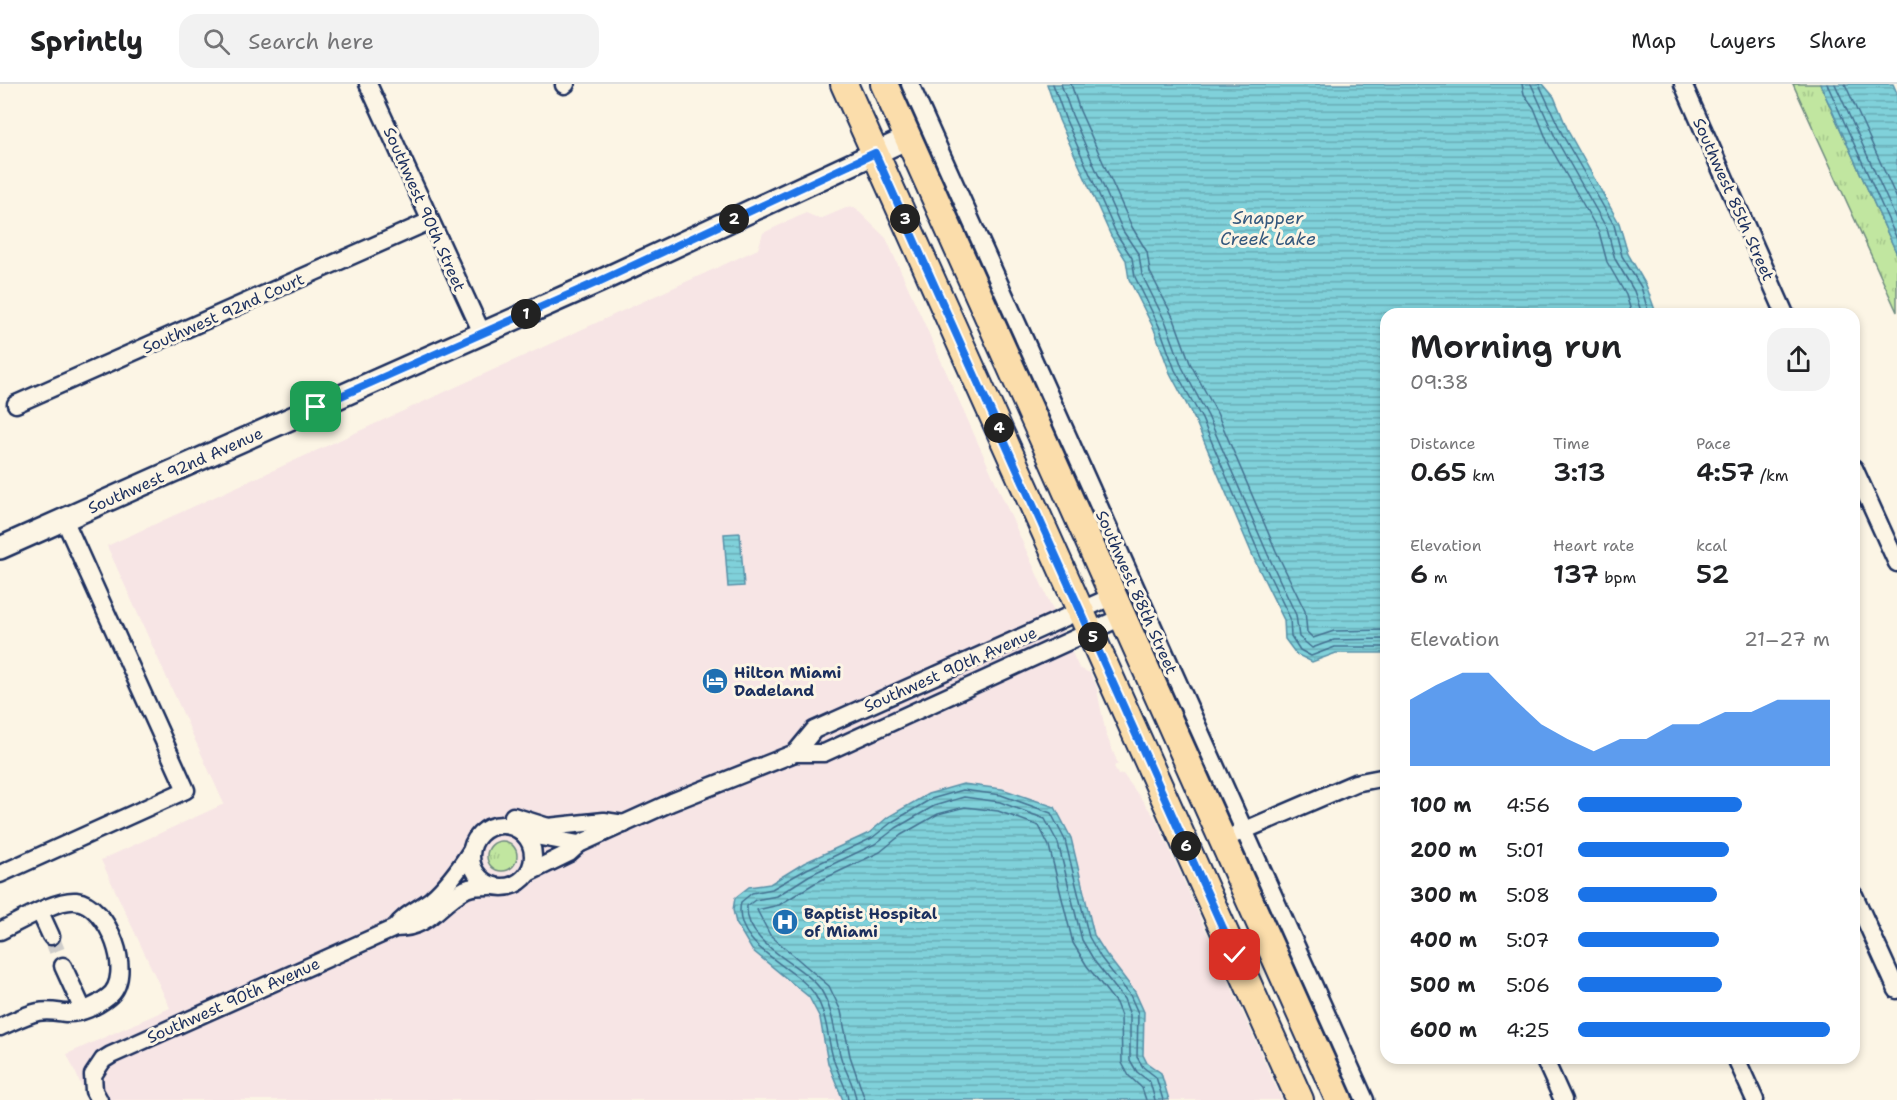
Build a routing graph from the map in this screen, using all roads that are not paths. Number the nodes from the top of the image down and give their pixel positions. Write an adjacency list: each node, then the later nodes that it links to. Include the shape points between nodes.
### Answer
1 (368, 84): 8 (street, Southwest 90th Street)
2 (844, 84): 7 (main road)
3 (884, 84): 6 (main road, Southwest 88th Street)
4 (910, 84): 23 (street, Southwest 88th Street)
5 (1683, 84): 9 (street, Southwest 85th Street)
6 (908, 138): 7 (street, Southwest 92nd Avenue); 16 (main road, Southwest 88th Street)
7 (875, 153): 10 (street, Southwest 92nd Avenue); 17 (main road)
8 (430, 221): 10 (street, Southwest 90th Street); 11 (street, Southwest 92nd Court)
9 (1782, 308)
10 (482, 333): 13 (street, Southwest 92nd Avenue)
11 (16, 404)
12 (1860, 481): 15 (street)
13 (64, 519): 14 (street, Southwest 92nd Avenue); 27 (street, via 186,790)
14 (0, 548)
15 (1897, 563)
16 (1118, 607): 17 (street, Southwest 90th Avenue); 17 (street, Southwest 90th Avenue); 23 (main road, Southwest 88th Street)
17 (1085, 621): 18 (street, Southwest 90th Avenue, via 824,753); 18 (street, Southwest 90th Avenue, via 814,730); 28 (main road)
18 (795, 753): 21 (street, Southwest 90th Avenue)
19 (1380, 778): 23 (street, via 1355,783)
20 (513, 816): 21 (street, Southwest 90th Avenue, via 548,827 604,821)
21 (625, 824): 24 (street, Southwest 90th Avenue)
22 (524, 834): 24 (street); 25 (street, via 507,825 491,827 478,836); 26 (street, via 534,856)
23 (1234, 835): 28 (main road, via 1209,860); 43 (main road, Southwest 88th Street); 44 (street, Southwest 88th Street)
24 (579, 844): 26 (street, Southwest 90th Avenue)
25 (471, 851): 29 (street, via 474,872); 32 (street, Southwest 90th Avenue, via 444,887 404,915)
26 (530, 872): 29 (street, via 510,887)
27 (0, 874)
28 (1202, 882): 42 (main road)
29 (490, 886): 32 (street, Southwest 90th Avenue, via 465,889 420,923)
30 (1860, 908): 36 (street)
31 (40, 912): 33 (street); 34 (street); 37 (street, via 66,901 81,902 98,913 110,933 120,979 107,998)
32 (395, 928): 41 (street, Southwest 90th Avenue, via 111,1055 93,1075)
33 (0, 931)
34 (51, 936)
35 (63, 966): 37 (street)
36 (1897, 990)
37 (82, 1010): 38 (street, via 37,1012)
38 (0, 1027)
39 (1547, 1064): 45 (street)
40 (1739, 1064): 46 (street)
41 (97, 1096)
42 (1300, 1100)
43 (1339, 1100)
44 (1365, 1100)
45 (1563, 1100)
46 (1755, 1100)

